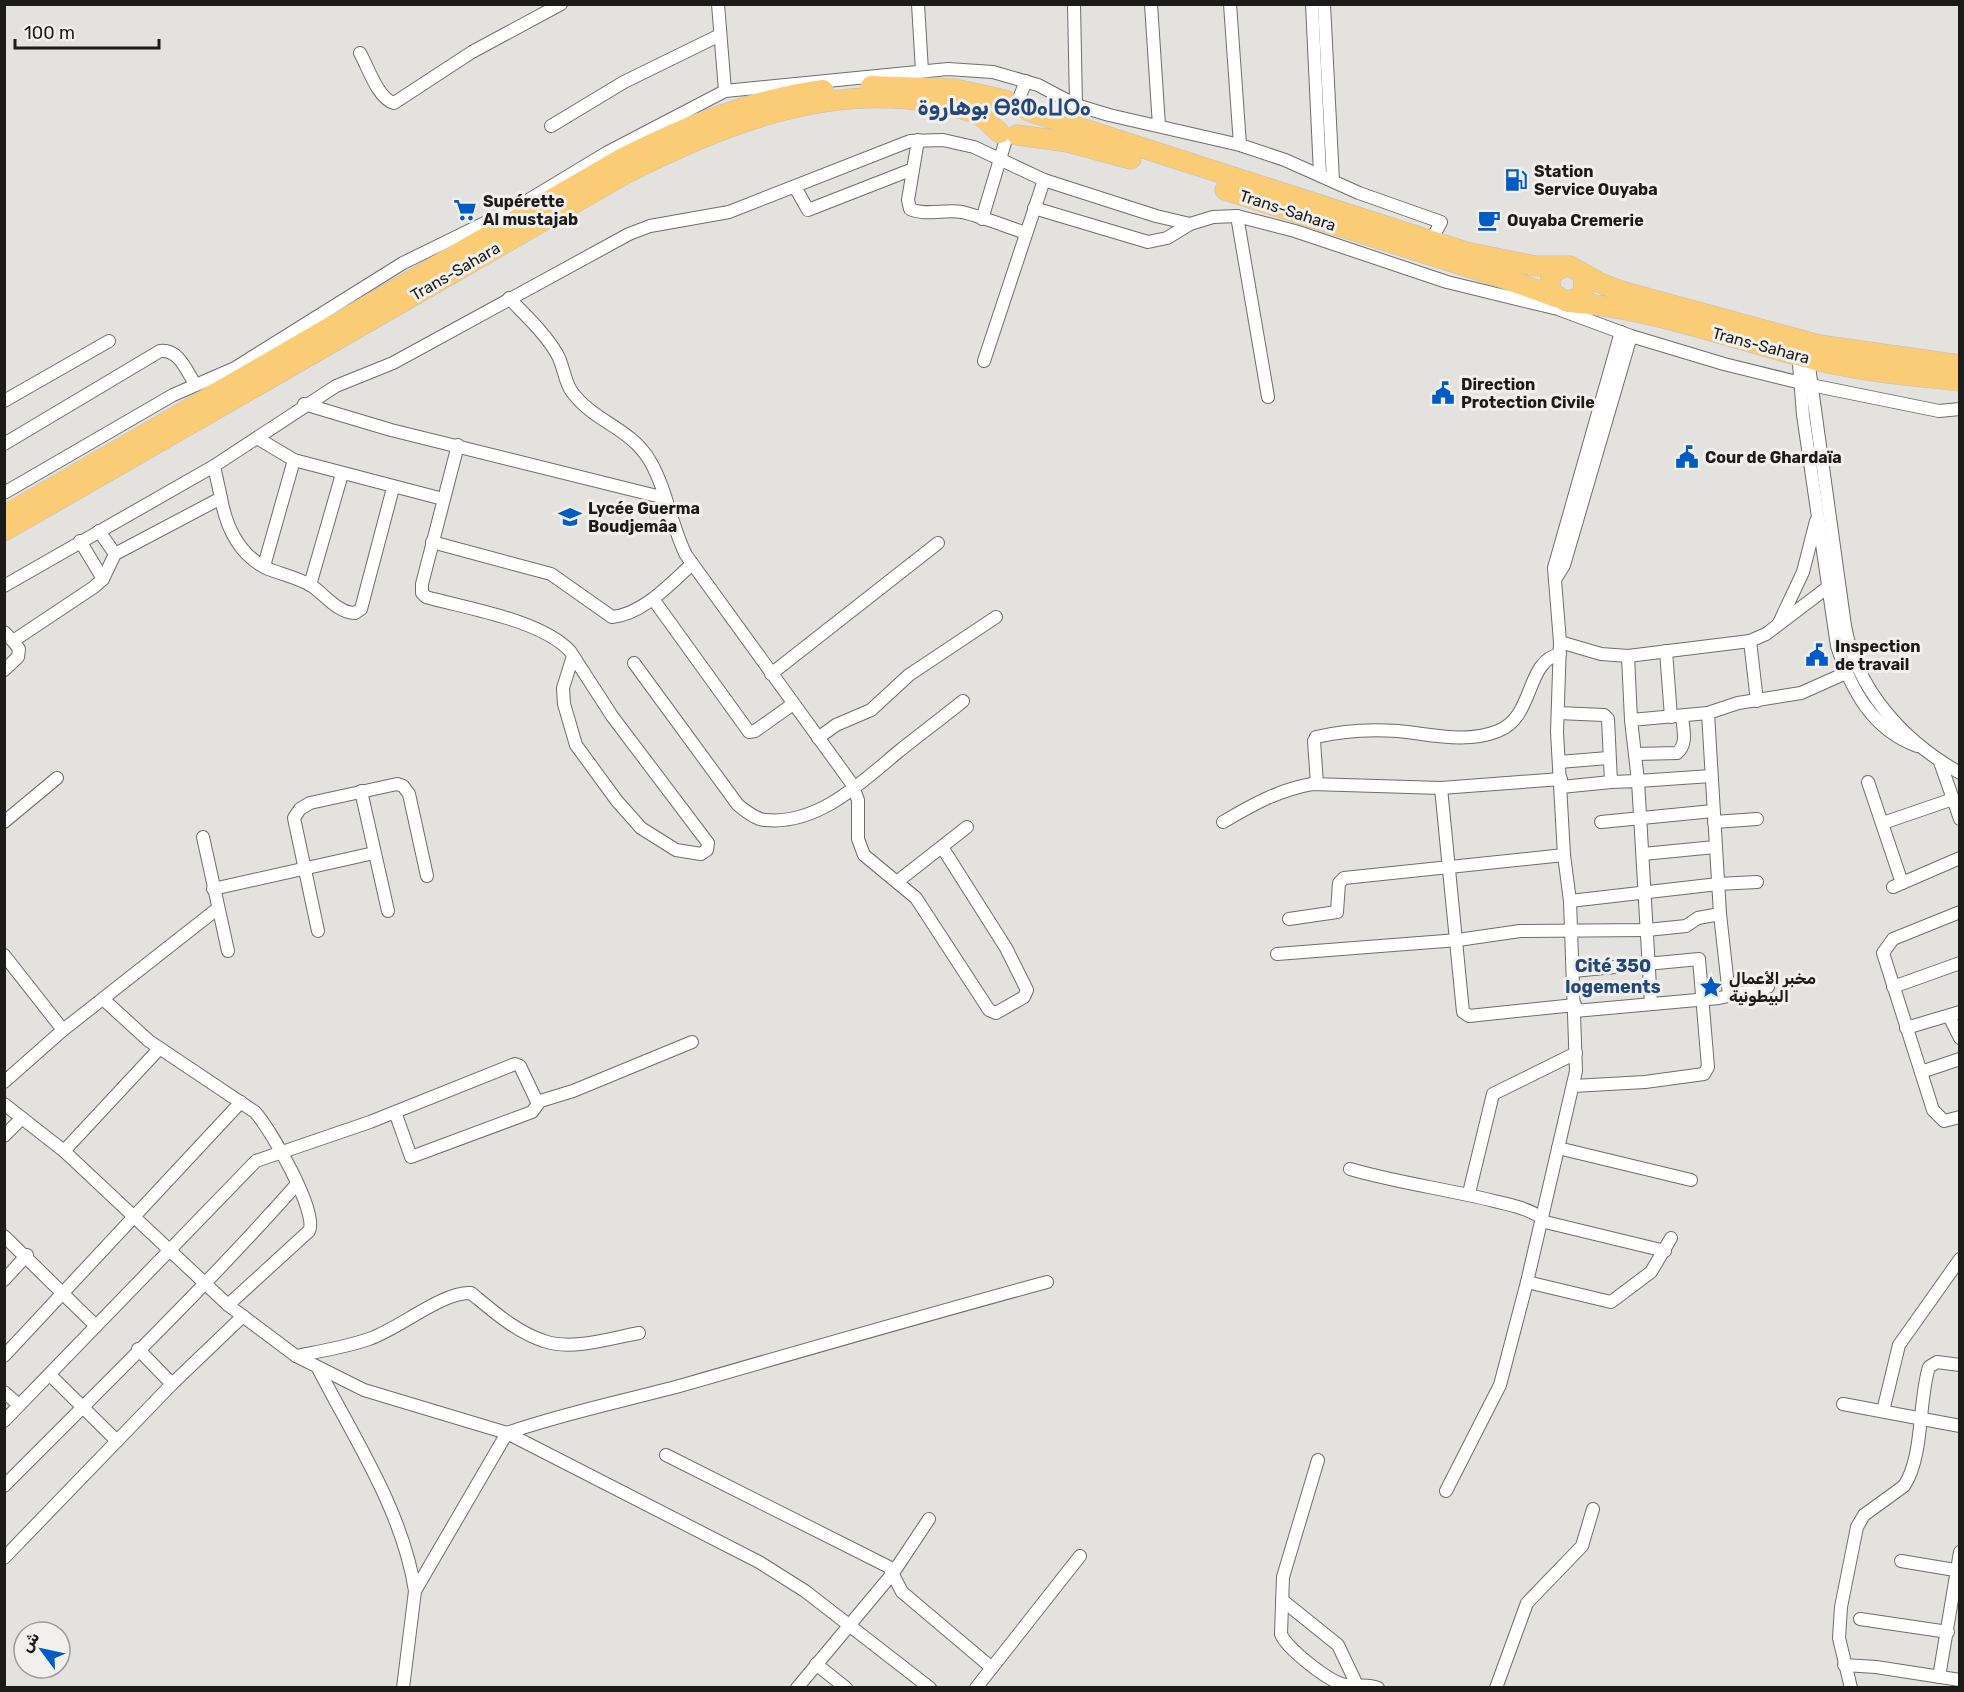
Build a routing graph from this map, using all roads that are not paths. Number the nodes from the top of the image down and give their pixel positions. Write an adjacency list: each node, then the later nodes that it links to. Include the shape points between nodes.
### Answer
1 (561, 4): 10 (street, via 472,52 394,103 380,91)
2 (718, 4): 9 (street)
3 (918, 4): 12 (street)
4 (1074, 4): 16 (street)
5 (1151, 4): 18 (street)
6 (1230, 4): 21 (street)
7 (1312, 4): 11 (street)
8 (1324, 4): 11 (street)
9 (720, 35): 14 (street); 17 (street, via 624,82)
10 (360, 53)
11 (1321, 63): 24 (street); 26 (street)
12 (922, 71): 13 (street, via 993,72); 14 (street)
13 (1026, 81): 15 (street); 16 (street)
14 (725, 91): 43 (street, via 608,152 517,207 403,263 235,368)
15 (1017, 104): 19 (highway, via 1026,127); 19 (highway, via 993,112 993,123); 33 (highway, Trans-Sahara); 61 (highway, Trans-Sahara, via 955,89 853,86 757,102 673,133 612,164)
16 (1076, 105): 18 (street)
17 (550, 126)
18 (1159, 126): 21 (street)
19 (1008, 134): 22 (street); 36 (highway, Trans-Sahara, via 1068,142 1120,156 1506,279); 62 (highway, Trans-Sahara, via 978,115 946,105 877,98 780,111 709,134 625,174)
20 (918, 140): 22 (street, via 974,147); 23 (street); 27 (street)
21 (1240, 146): 24 (street)
22 (999, 160): 25 (street); 30 (street)
23 (913, 170): 27 (street, via 807,210); 30 (street, via 910,209 952,211)
24 (1320, 174): 26 (street)
25 (1044, 180): 28 (street); 31 (street)
26 (1333, 181): 33 (street, via 1441,222)
27 (795, 187): 35 (street, via 711,217 650,226)
28 (1034, 208): 31 (street, via 1148,242 1167,238); 32 (street)
29 (1237, 216): 31 (street, via 1212,216); 36 (street, via 1295,231 1447,282); 45 (street)
30 (982, 219): 32 (street)
31 (1190, 224)
32 (1026, 233): 40 (street)
33 (1431, 241): 34 (highway, Trans-Sahara, via 1509,262)
34 (1573, 269): 36 (highway, via 1559,268 1551,276 1550,288); 36 (highway, via 1585,279 1584,290 1578,298); 39 (highway, Trans-Sahara, via 1624,292)
35 (509, 298): 47 (street, via 393,363); 58 (street, via 558,355 571,392 587,408 640,444)
36 (1560, 302): 37 (street); 39 (highway, Trans-Sahara, via 1611,305)
37 (1626, 334): 44 (street); 79 (street, via 1554,568)
38 (109, 340): 46 (street)
39 (1802, 349): 41 (highway, Trans-Sahara); 42 (highway, Trans-Sahara, via 1889,374); 44 (street)
40 (984, 361)
41 (1959, 365)
42 (1959, 381)
43 (195, 384): 50 (street, via 177,356 160,351); 56 (street)
44 (1806, 384): 48 (street, via 1939,411); 60 (street); 71 (street)
45 (1268, 397)
46 (4, 401)
47 (304, 404): 49 (street); 51 (street)
48 (1959, 409)
49 (257, 438): 52 (street); 53 (street)
50 (4, 444)
51 (458, 445): 58 (street); 59 (street)
52 (294, 460): 54 (street); 69 (street)
53 (214, 466): 57 (street); 63 (street)
54 (342, 474): 55 (street); 72 (street)
55 (393, 488): 59 (street); 72 (street, via 361,609 355,613 344,611)
56 (4, 493)
57 (221, 498): 67 (street); 69 (street, via 232,535 243,550)
58 (666, 498): 68 (street, via 674,528)
59 (443, 499): 65 (street)
60 (1817, 505): 71 (street); 76 (street, via 1803,572)
61 (4, 516)
62 (4, 531)
63 (99, 531): 64 (street); 67 (street)
64 (80, 541): 70 (street); 73 (street)
65 (432, 542): 74 (street, via 551,574 607,616 618,616); 81 (street, via 422,585 426,597 544,630 561,641)
66 (938, 543): 86 (street)
67 (115, 555): 70 (street)
68 (692, 564): 74 (street); 86 (street)
69 (264, 566): 72 (street)
70 (103, 579): 77 (street)
71 (1833, 584): 76 (street); 85 (street, via 1837,646); 95 (street, via 1855,666 1879,704)
72 (310, 585)
73 (4, 586)
74 (652, 599): 89 (street, via 748,732)
75 (996, 617): 94 (street, via 909,675 871,710 836,725)
76 (1779, 623): 78 (street)
77 (9, 637): 84 (street, via 19,649 18,657)
78 (1750, 641): 80 (street); 87 (street)
79 (1560, 648): 82 (street); 90 (street); 107 (street, via 1541,665 1514,723 1495,733 1448,737 1396,731 1316,737)
80 (1666, 651): 82 (street); 92 (street)
81 (573, 656): 81 (street, via 563,688 576,746 640,828 676,850 701,854 708,843 637,751)
82 (1628, 656): 93 (street)
83 (634, 663): 109 (street, via 738,805 751,815 768,821 798,816)
84 (4, 670)
85 (1846, 673): 87 (street, via 1801,693); 95 (street, via 1872,716 1887,731)
86 (771, 674): 89 (street)
87 (1757, 700): 91 (street)
88 (963, 701): 109 (street)
89 (793, 704): 94 (street)
90 (1558, 713): 97 (street, via 1604,715 1608,719); 99 (street)
91 (1708, 713): 92 (street); 101 (street)
92 (1677, 716): 93 (street); 96 (street, via 1682,749 1677,753)
93 (1631, 720): 96 (street)
94 (818, 738): 109 (street)
95 (1921, 748): 98 (street)
96 (1636, 754): 103 (street)
97 (1608, 758): 99 (street); 104 (street)
98 (1940, 760): 100 (street); 111 (street)
99 (1559, 762): 106 (street)
100 (1959, 773)
101 (1711, 777): 103 (street); 112 (street)
102 (57, 778): 116 (street)
103 (1638, 781): 104 (street); 113 (street)
104 (1611, 782): 106 (street)
105 (1868, 782): 119 (street)
106 (1561, 783): 108 (street); 126 (street)
107 (1317, 784): 108 (street); 117 (street, via 1276,793)
108 (1441, 788): 128 (street)
109 (855, 790): 131 (street, via 860,848 869,861)
110 (362, 791): 124 (street); 129 (street, via 310,803 296,814); 130 (street, via 397,784 406,788)
111 (1953, 800): 115 (street); 119 (street)
112 (1714, 816): 113 (street); 114 (street); 123 (street)
113 (1641, 818): 118 (street); 125 (street)
114 (1757, 819)
115 (1959, 819)
116 (4, 822)
117 (1223, 822)
118 (1601, 822)
119 (1883, 823): 127 (street, via 1898,885)
120 (967, 827): 122 (street)
121 (202, 837): 134 (street)
122 (942, 847): 131 (street); 131 (street, via 1006,948 1027,990 1024,997 996,1013 989,1010 916,898)
123 (1715, 847): 125 (street); 133 (street)
124 (375, 853): 129 (street); 138 (street)
125 (1643, 854): 135 (street)
126 (1564, 855): 128 (street); 136 (street)
127 (1959, 858)
128 (1448, 868): 141 (street, via 1344,878 1339,883 1337,912); 145 (street)
129 (303, 869): 134 (street); 144 (street)
130 (427, 876)
131 (898, 881)
132 (1756, 882): 133 (street)
133 (1718, 884): 135 (street); 140 (street)
134 (213, 889): 137 (street)
135 (1647, 892): 136 (street); 143 (street)
136 (1570, 901): 142 (street)
137 (217, 909): 146 (street); 156 (street)
138 (388, 911)
139 (1959, 912): 153 (street, via 1888,943 1884,958)
140 (1720, 914): 143 (street, via 1698,918 1686,926); 154 (street)
141 (1289, 919)
142 (1570, 930): 143 (street); 145 (street, via 1520,931); 151 (street)
143 (1647, 930): 150 (street)
144 (318, 931)
145 (1458, 940): 147 (street); 158 (street, via 1462,1009 1467,1015)
146 (228, 951)
147 (1277, 954)
148 (4, 955): 161 (street)
149 (1959, 963): 153 (street)
150 (1649, 964): 151 (street); 155 (street, via 1699,959); 157 (street)
151 (1573, 971): 158 (street)
152 (1768, 987): 154 (street)
153 (1893, 987): 160 (street)
154 (1729, 995): 155 (street)
155 (1702, 998): 157 (street); 169 (street, via 1707,1073)
156 (103, 999): 161 (street); 164 (street)
157 (1651, 1004): 158 (street)
158 (1575, 1008): 165 (street)
159 (1954, 1014): 160 (street); 162 (street)
160 (1906, 1028): 167 (street)
161 (63, 1030): 168 (street)
162 (1959, 1038)
163 (692, 1042): 171 (street)
164 (159, 1049): 170 (street); 178 (street)
165 (1576, 1053): 169 (street); 183 (street, via 1493,1094)
166 (1959, 1059): 167 (street)
167 (1921, 1072): 174 (street, via 1937,1116 1947,1121)
168 (4, 1082)
169 (1573, 1086): 177 (street)
170 (242, 1102): 179 (street, via 266,1124); 184 (street)
171 (537, 1102): 173 (street, via 520,1066 515,1064); 173 (street, via 532,1112 411,1157)
172 (4, 1104): 175 (street)
173 (395, 1112): 179 (street)
174 (1959, 1117)
175 (22, 1118): 176 (street); 178 (street)
176 (4, 1136)
177 (1558, 1148): 181 (street); 185 (street)
178 (63, 1151): 184 (street)
179 (282, 1151): 182 (street); 189 (street, via 256,1161)
180 (1350, 1169): 183 (street, via 1393,1181)
181 (1691, 1180)
182 (297, 1184): 195 (street); 197 (street, via 311,1222 309,1231)
183 (1469, 1193): 185 (street, via 1528,1210)
184 (134, 1216): 189 (street); 196 (street)
185 (1541, 1220): 188 (street); 194 (street)
186 (4, 1236): 190 (street)
187 (1671, 1238): 188 (street)
188 (1665, 1251): 194 (street, via 1651,1272 1611,1302)
189 (169, 1252): 195 (street); 199 (street)
190 (27, 1255): 192 (street); 196 (street)
191 (1959, 1259): 212 (street, via 1899,1345)
192 (4, 1280)
193 (1047, 1282): 216 (street)
194 (1527, 1282): 221 (street, via 1500,1385)
195 (207, 1285): 197 (street); 201 (street)
196 (62, 1291): 199 (street); 202 (street)
197 (228, 1305): 198 (street)
198 (243, 1316): 203 (street); 207 (street)
199 (96, 1326): 206 (street)
200 (639, 1333): 203 (street, via 574,1343 545,1342 471,1293 462,1293 449,1296 371,1338)
201 (138, 1349): 207 (street); 211 (street)
202 (4, 1356)
203 (296, 1356): 205 (street)
204 (1959, 1365): 213 (street, via 1937,1362 1929,1367)
205 (319, 1370): 216 (street, via 364,1390); 230 (street, via 393,1514 409,1558)
206 (50, 1375): 210 (street); 211 (street)
207 (172, 1384): 217 (street)
208 (4, 1392): 210 (street)
209 (1843, 1404): 212 (street)
210 (19, 1406): 214 (street)
211 (82, 1408): 217 (street); 220 (street)
212 (1883, 1412): 213 (street)
213 (1920, 1419): 215 (street); 236 (street, via 1908,1480 1864,1515 1857,1527 1841,1607 1839,1638)
214 (4, 1421)
215 (1959, 1426)
216 (507, 1433): 230 (street); 233 (street, via 759,1562)
217 (117, 1441): 226 (street)
218 (666, 1455): 229 (street, via 835,1538 889,1567)
219 (1318, 1460): 231 (street, via 1283,1578)
220 (4, 1486)
221 (1446, 1491)
222 (1593, 1509): 247 (street, via 1582,1546 1527,1603)
223 (929, 1519): 229 (street)
224 (1959, 1552): 228 (street)
225 (1080, 1556): 237 (street)
226 (4, 1557)
227 (1901, 1561): 228 (street)
228 (1957, 1569): 234 (street)
229 (893, 1573): 233 (street); 237 (street, via 902,1592)
230 (415, 1591): 241 (street)
231 (1282, 1600): 240 (street, via 1338,1645); 240 (street, via 1280,1630 1284,1640 1331,1678)
232 (1860, 1619): 234 (street)
233 (848, 1624): 235 (street); 244 (street)
234 (1952, 1634): 238 (street)
235 (816, 1664): 242 (street); 243 (street)
236 (1844, 1665): 238 (street, via 1876,1666); 248 (street)
237 (992, 1668): 245 (street)
238 (1939, 1677): 239 (street)
239 (1959, 1680)
240 (1357, 1685): 246 (street)
241 (403, 1688)
242 (797, 1688)
243 (846, 1688)
244 (930, 1688)
245 (976, 1688)
246 (1378, 1688)
247 (1496, 1688)
248 (1851, 1688)

